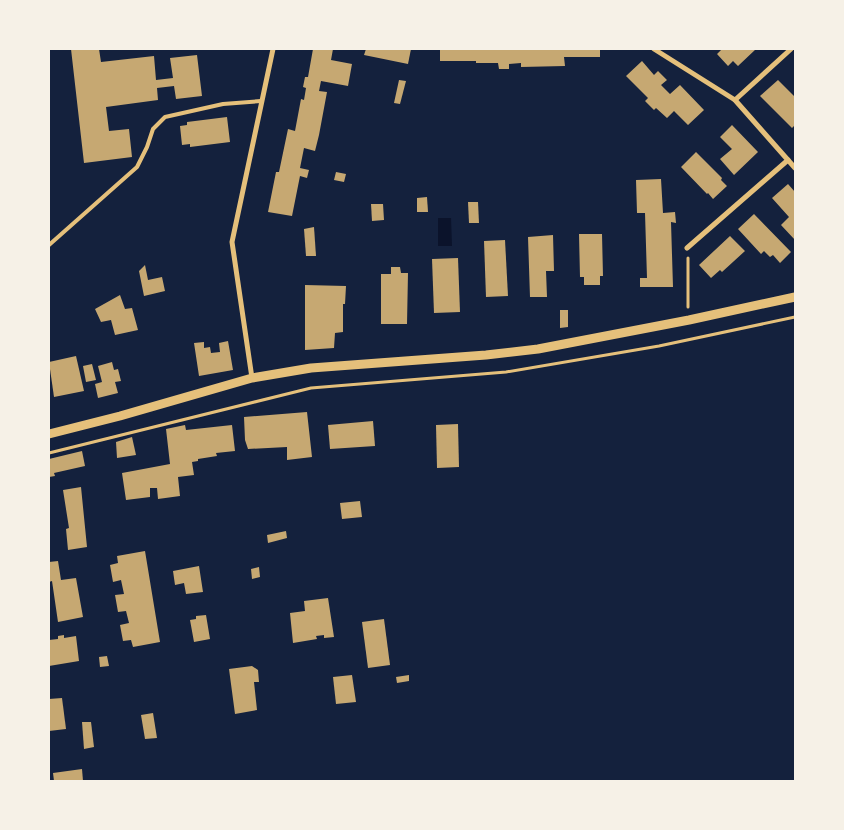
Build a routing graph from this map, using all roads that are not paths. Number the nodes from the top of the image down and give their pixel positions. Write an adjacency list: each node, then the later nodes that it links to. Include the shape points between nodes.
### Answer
1 (273, 49): 5 (street)
2 (654, 49): 4 (street)
3 (791, 49): 4 (street)
4 (735, 100): 6 (street)
5 (261, 101): 8 (lane, via 223,104 165,117 153,130 137,167); 11 (street, via 232,242)
6 (788, 160): 7 (street); 9 (street)
7 (795, 168)
8 (49, 245)
9 (687, 248)
10 (795, 297): 11 (street, via 538,349 310,368)
11 (252, 378): 12 (street)
12 (49, 434)

